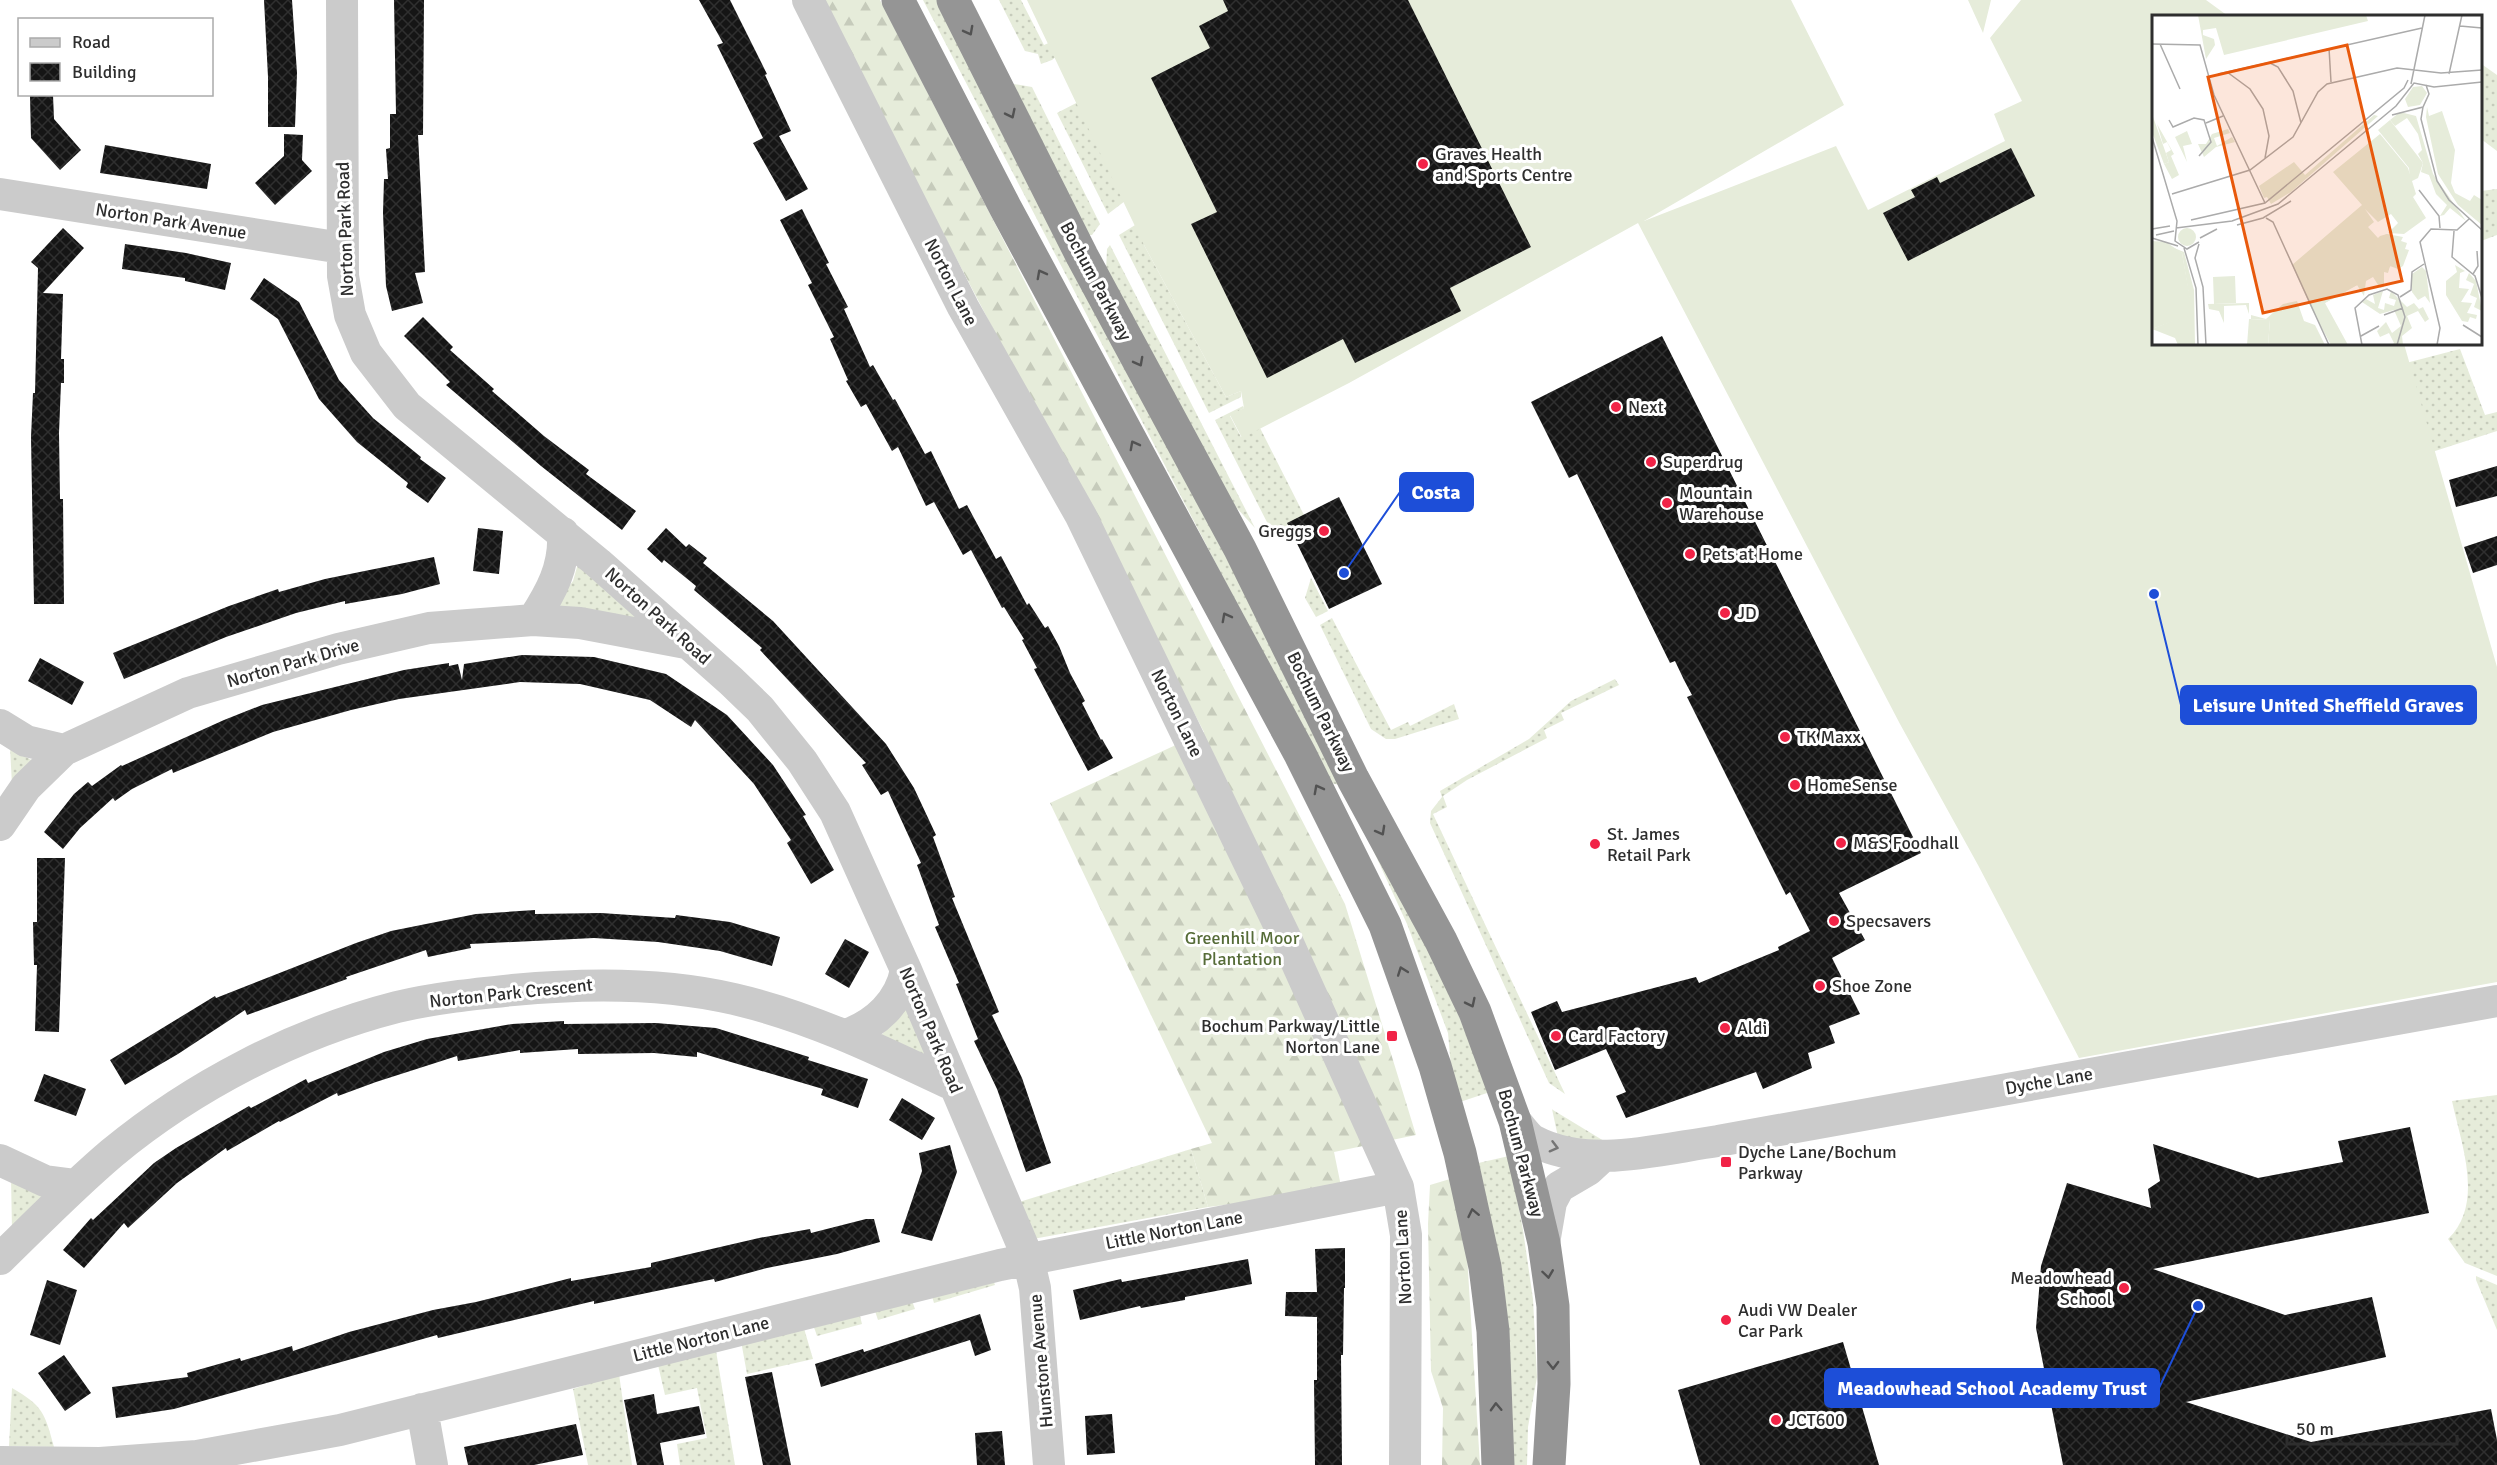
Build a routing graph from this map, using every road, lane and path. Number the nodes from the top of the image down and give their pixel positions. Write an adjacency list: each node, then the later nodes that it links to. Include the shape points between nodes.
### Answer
1 (342, 0): 6 (street, Norton Park Road)
2 (808, 0): 21 (street, Norton Lane, via 963,307 1081,516 1287,941)
3 (898, 0): 30 (highway, Bochum Parkway, one-way to 3, via 1493,1330 1485,1267 1464,1168 1438,1077 1385,925 1305,763 1005,207)
4 (953, 0): 17 (highway, Bochum Parkway, one-way to 17, via 1072,237 1240,549 1369,810 1441,941 1475,1012)
5 (0, 194): 6 (street, Norton Park Avenue)
6 (342, 248): 7 (street, Norton Park Road, via 350,315 377,370 407,406)
7 (563, 533): 8 (street, via 563,558 556,581); 9 (street, Norton Park Road)
8 (533, 620): 9 (street, Norton Park Drive, via 580,623); 11 (street, Norton Park Drive, via 429,627 338,649 188,693)
9 (687, 643): 13 (street, Norton Park Road, via 760,709 802,761 835,813)
10 (0, 725): 11 (street, via 26,741)
11 (64, 750): 12 (street, Norton Park Drive, via 26,787)
12 (0, 825)
13 (906, 970): 15 (street, via 901,990 886,1011); 16 (street, Norton Park Road)
14 (2497, 1001): 18 (street, Dyche Lane, via 1729,1139)
15 (846, 1035): 16 (street, Norton Park Crescent); 20 (street, Norton Park Crescent, via 733,999 671,989 604,984 453,996 397,1008 313,1034 246,1065 154,1122)
16 (955, 1086): 23 (street, Norton Park Road)
17 (1515, 1121): 18 (street, Dyche Lane, one-way to 18, via 1532,1140); 22 (highway, Bochum Parkway)
18 (1601, 1158): 22 (street, Dyche Lane, via 1559,1187 1551,1202)
19 (0, 1160): 20 (street, via 45,1181)
20 (76, 1185): 24 (street, Norton Park Crescent)
21 (1398, 1187): 23 (street, Little Norton Lane); 29 (street, Norton Lane, via 1406,1235)
22 (1544, 1243): 31 (highway, Bochum Parkway, one-way to 31, via 1553,1306)
23 (1028, 1258): 25 (street, Little Norton Lane); 28 (street, Hunstone Avenue, via 1035,1288)
24 (0, 1259)
25 (422, 1409): 26 (street, Little Norton Lane, via 340,1430 197,1456 100,1464); 27 (street)
26 (0, 1462)
27 (432, 1465)
28 (1049, 1465)
29 (1405, 1465)
30 (1498, 1465)
31 (1549, 1465)

